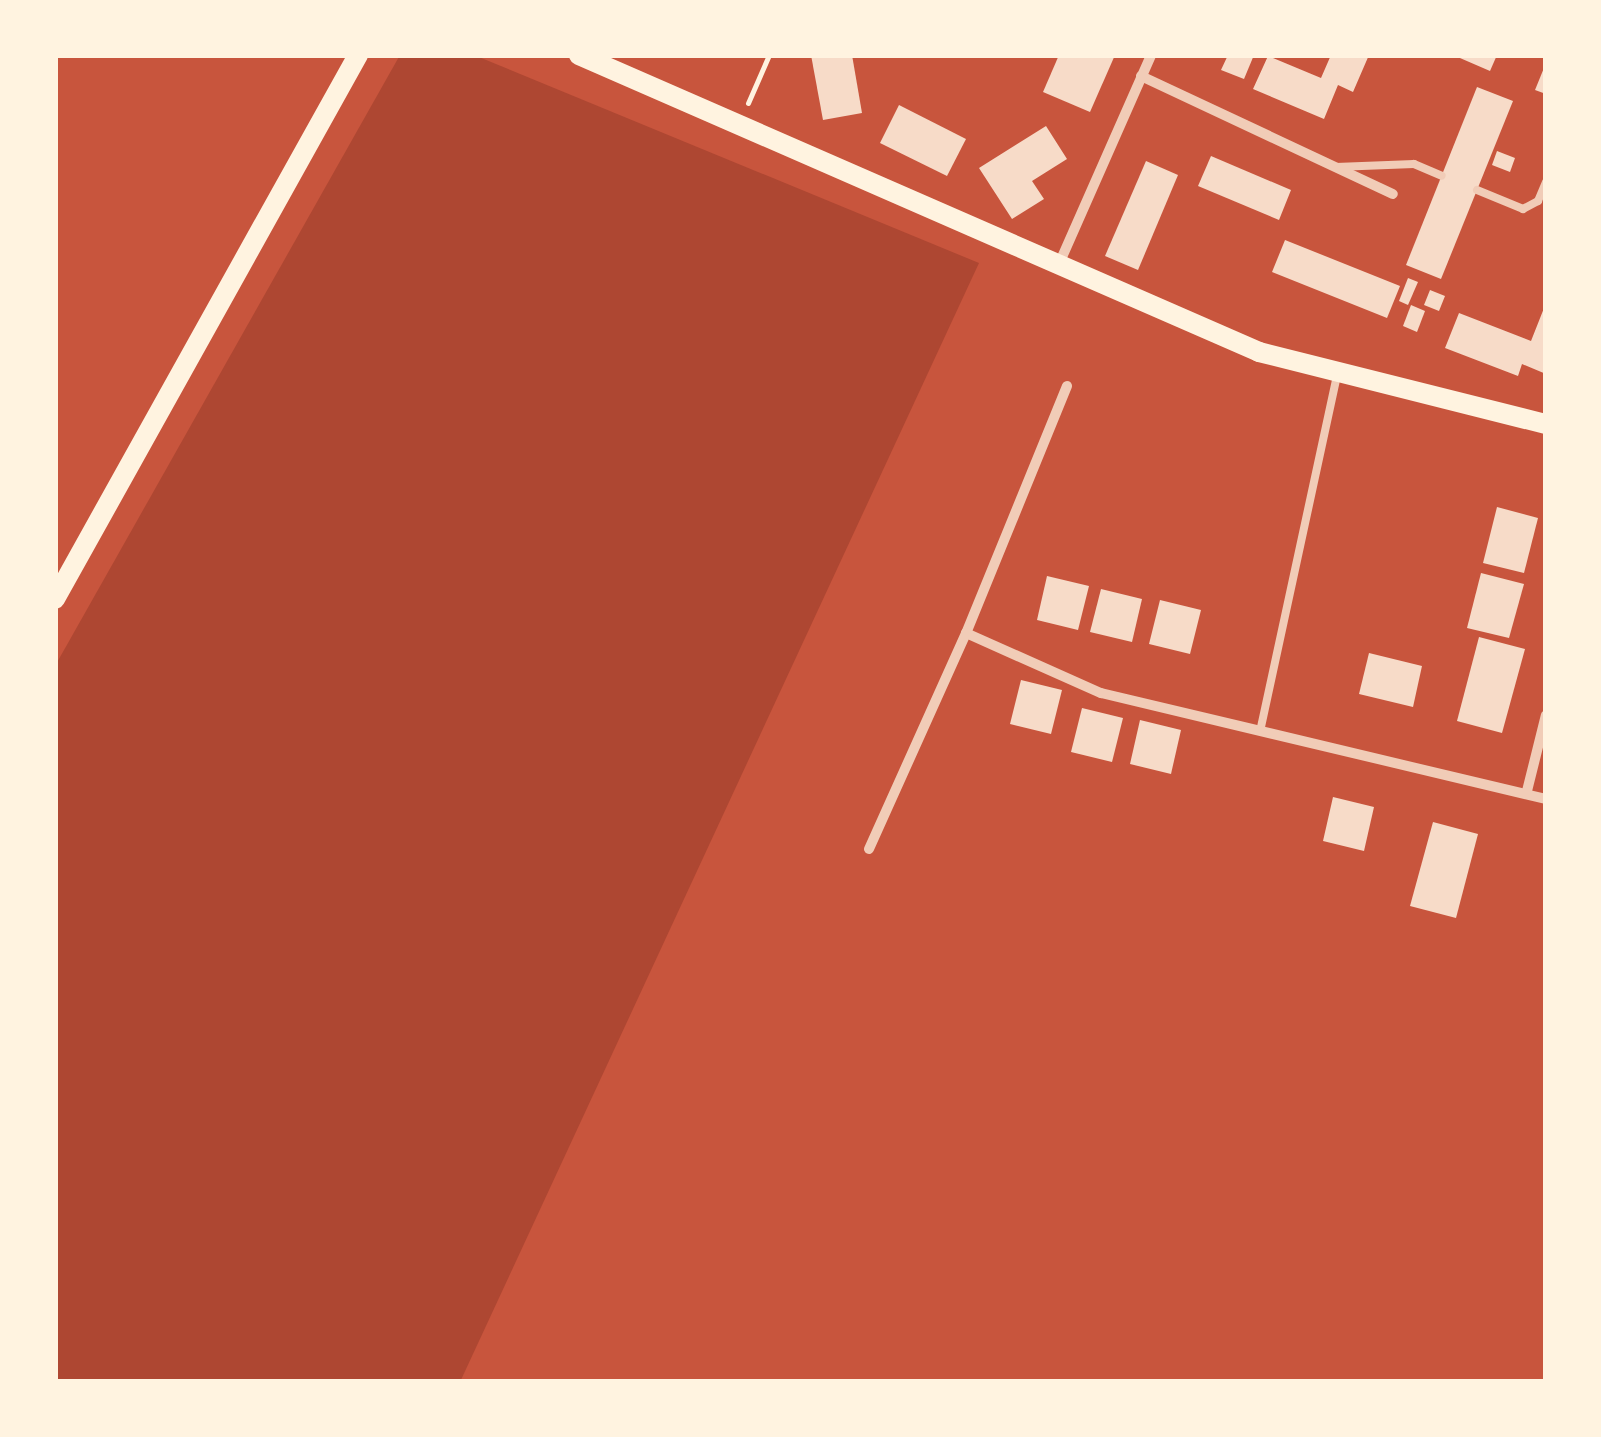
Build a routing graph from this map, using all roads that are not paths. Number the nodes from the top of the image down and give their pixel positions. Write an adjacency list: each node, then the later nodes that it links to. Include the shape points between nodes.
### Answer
1 (358, 55): 14 (main road)
2 (579, 55): 10 (main road)
3 (1151, 55): 4 (street)
4 (1142, 76): 5 (street); 10 (street)
5 (1336, 167): 6 (lane, via 1414,164); 9 (street)
6 (1442, 176)
7 (1546, 182): 8 (lane, via 1538,202 1523,208)
8 (1477, 190)
9 (1393, 194)
10 (1057, 269): 11 (main road, via 1258,352)
11 (1338, 372): 13 (main road); 17 (lane)
12 (1067, 386): 15 (street)
13 (1546, 424)
14 (55, 599)
15 (966, 633): 17 (street, via 1101,694); 20 (street)
16 (1546, 715): 18 (street)
17 (1261, 726): 18 (street)
18 (1527, 791): 19 (street)
19 (1546, 798)
20 (869, 849)

